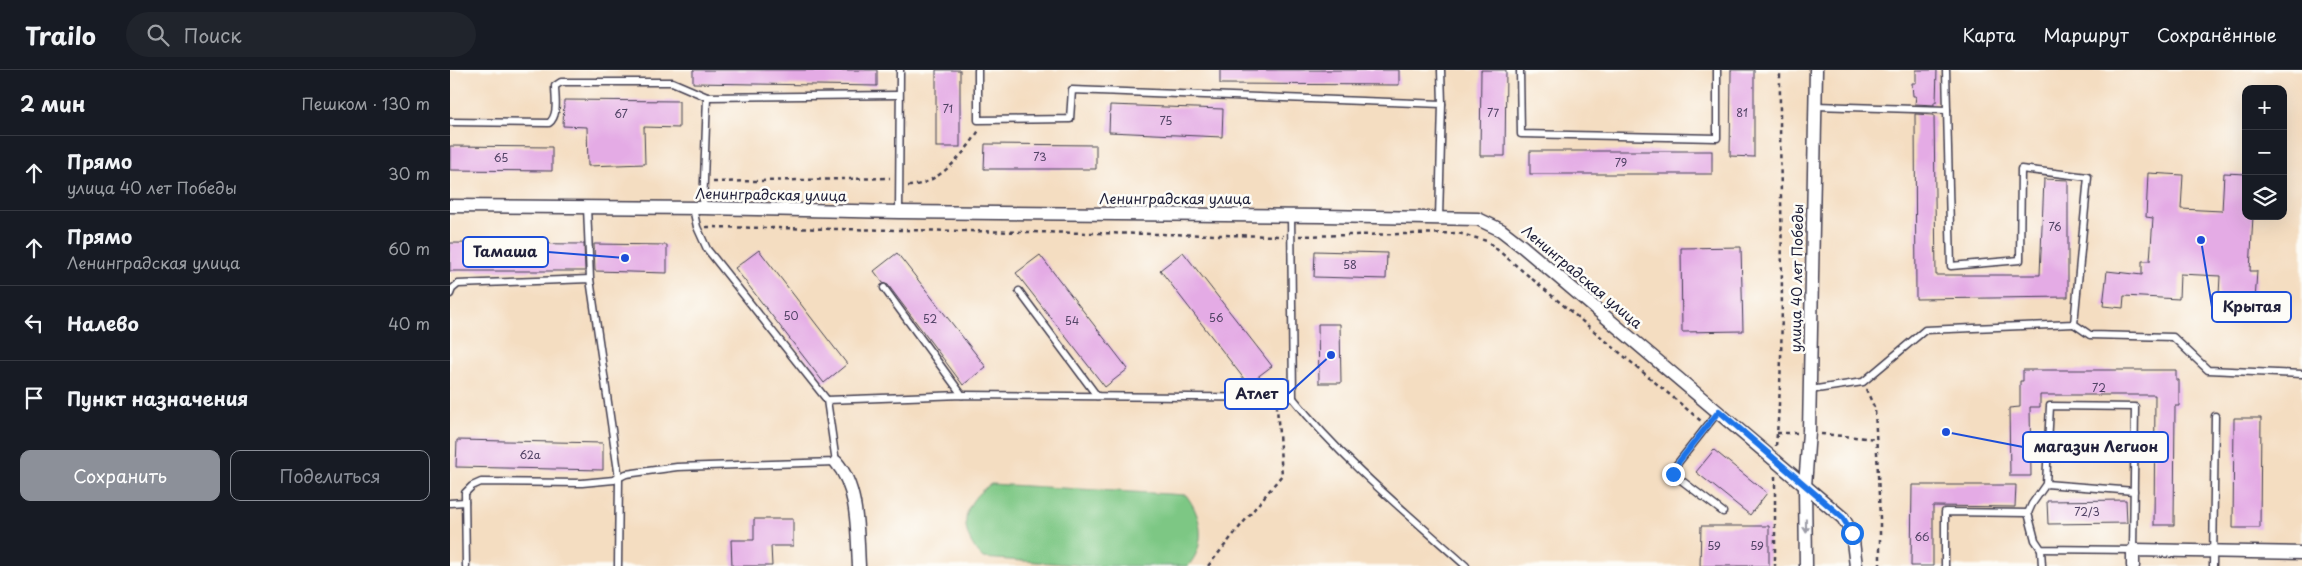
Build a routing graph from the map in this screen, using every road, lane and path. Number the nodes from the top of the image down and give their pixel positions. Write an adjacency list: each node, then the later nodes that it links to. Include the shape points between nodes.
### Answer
1 (900, 70): 9 (lane)
2 (978, 70): 14 (lane, via 978,120)
3 (1441, 70): 11 (lane)
4 (1520, 70): 5 (lane, via 1521,134 1717,138)
5 (1717, 70)
6 (1780, 70): 44 (path, via 1782,252)
7 (1816, 70): 12 (street, улица 40 лет Победы)
8 (1946, 70): 13 (lane)
9 (899, 95): 10 (lane); 16 (lane)
10 (707, 97): 15 (lane, via 672,82 560,82 555,86 555,114 549,123); 17 (lane)
11 (1442, 104): 14 (lane, via 1072,90 1070,119); 24 (lane)
12 (1815, 106): 13 (lane); 34 (street, улица 40 лет Победы)
13 (1947, 110): 31 (lane, via 1950,266 2020,260 2021,169 2088,177)
14 (985, 120): 18 (path, via 968,149 935,177 919,186)
15 (450, 122)
16 (899, 177): 17 (path); 18 (lane)
17 (704, 182): 21 (lane)
18 (899, 186): 22 (lane)
19 (450, 206): 20 (street, Ленинградская улица)
20 (587, 207): 21 (street, Ленинградская улица); 27 (lane)
21 (698, 208): 22 (street, Ленинградская улица); 25 (lane)
22 (899, 212): 23 (street, Ленинградская улица)
23 (1291, 215): 24 (street, Ленинградская улица); 26 (lane)
24 (1439, 218): 40 (street, Ленинградская улица, via 1478,220 1501,230)
25 (697, 227): 26 (path); 39 (lane, via 707,249)
26 (1291, 236): 38 (lane); 42 (path, via 1458,233 1487,241)
27 (590, 279): 30 (lane, via 458,284); 48 (lane)
28 (884, 288): 35 (lane)
29 (1019, 291): 36 (lane)
30 (450, 294)
31 (2074, 324): 32 (lane, via 2090,335 2173,337 2208,370); 33 (lane, via 1925,330)
32 (2302, 374)
33 (1863, 382): 34 (lane); 45 (path, via 1875,409)
34 (1810, 390): 43 (street, улица 40 лет Победы)
35 (962, 394): 36 (lane); 39 (lane)
36 (1097, 396): 37 (lane)
37 (1276, 398): 38 (lane); 63 (path, via 1282,475)
38 (1293, 398): 64 (lane, via 1318,430 1364,475)
39 (827, 400): 47 (lane)
40 (1719, 411): 42 (lane); 46 (street, Ленинградская улица)
41 (2215, 416): 58 (lane)
42 (1707, 426): 54 (lane, via 1674,468 1673,474)
43 (1809, 432): 44 (path); 45 (path); 50 (street, улица 40 лет Победы)
44 (1777, 433): 46 (path)
45 (1877, 439): 68 (path)
46 (1775, 458): 50 (street, Ленинградская улица); 65 (path)
47 (836, 462): 48 (lane, via 677,467 626,474); 62 (street, via 856,507)
48 (619, 478): 52 (lane, via 582,483 481,482 465,493); 61 (lane)
49 (2046, 484): 51 (lane); 51 (lane, via 2050,406 2135,407); 55 (lane)
50 (1805, 486): 66 (street, улица 40 лет Победы, one-way to 66); 67 (street, via 1843,518 1852,533)
51 (2134, 491): 57 (lane)
52 (465, 502): 53 (lane); 60 (lane)
53 (450, 503)
54 (1723, 512)
55 (2028, 513): 56 (lane, via 2034,540); 69 (lane, via 1945,512)
56 (2041, 549): 57 (lane); 70 (lane)
57 (2133, 550): 58 (street); 71 (street)
58 (2213, 551): 59 (street); 72 (lane)
59 (2302, 553)
60 (466, 566)
61 (618, 566)
62 (859, 566)
63 (1208, 566)
64 (1466, 566)
65 (1775, 566)
66 (1806, 566)
67 (1856, 566)
68 (1880, 566)
69 (1945, 566)
70 (2042, 566)
71 (2133, 566)
72 (2213, 566)

